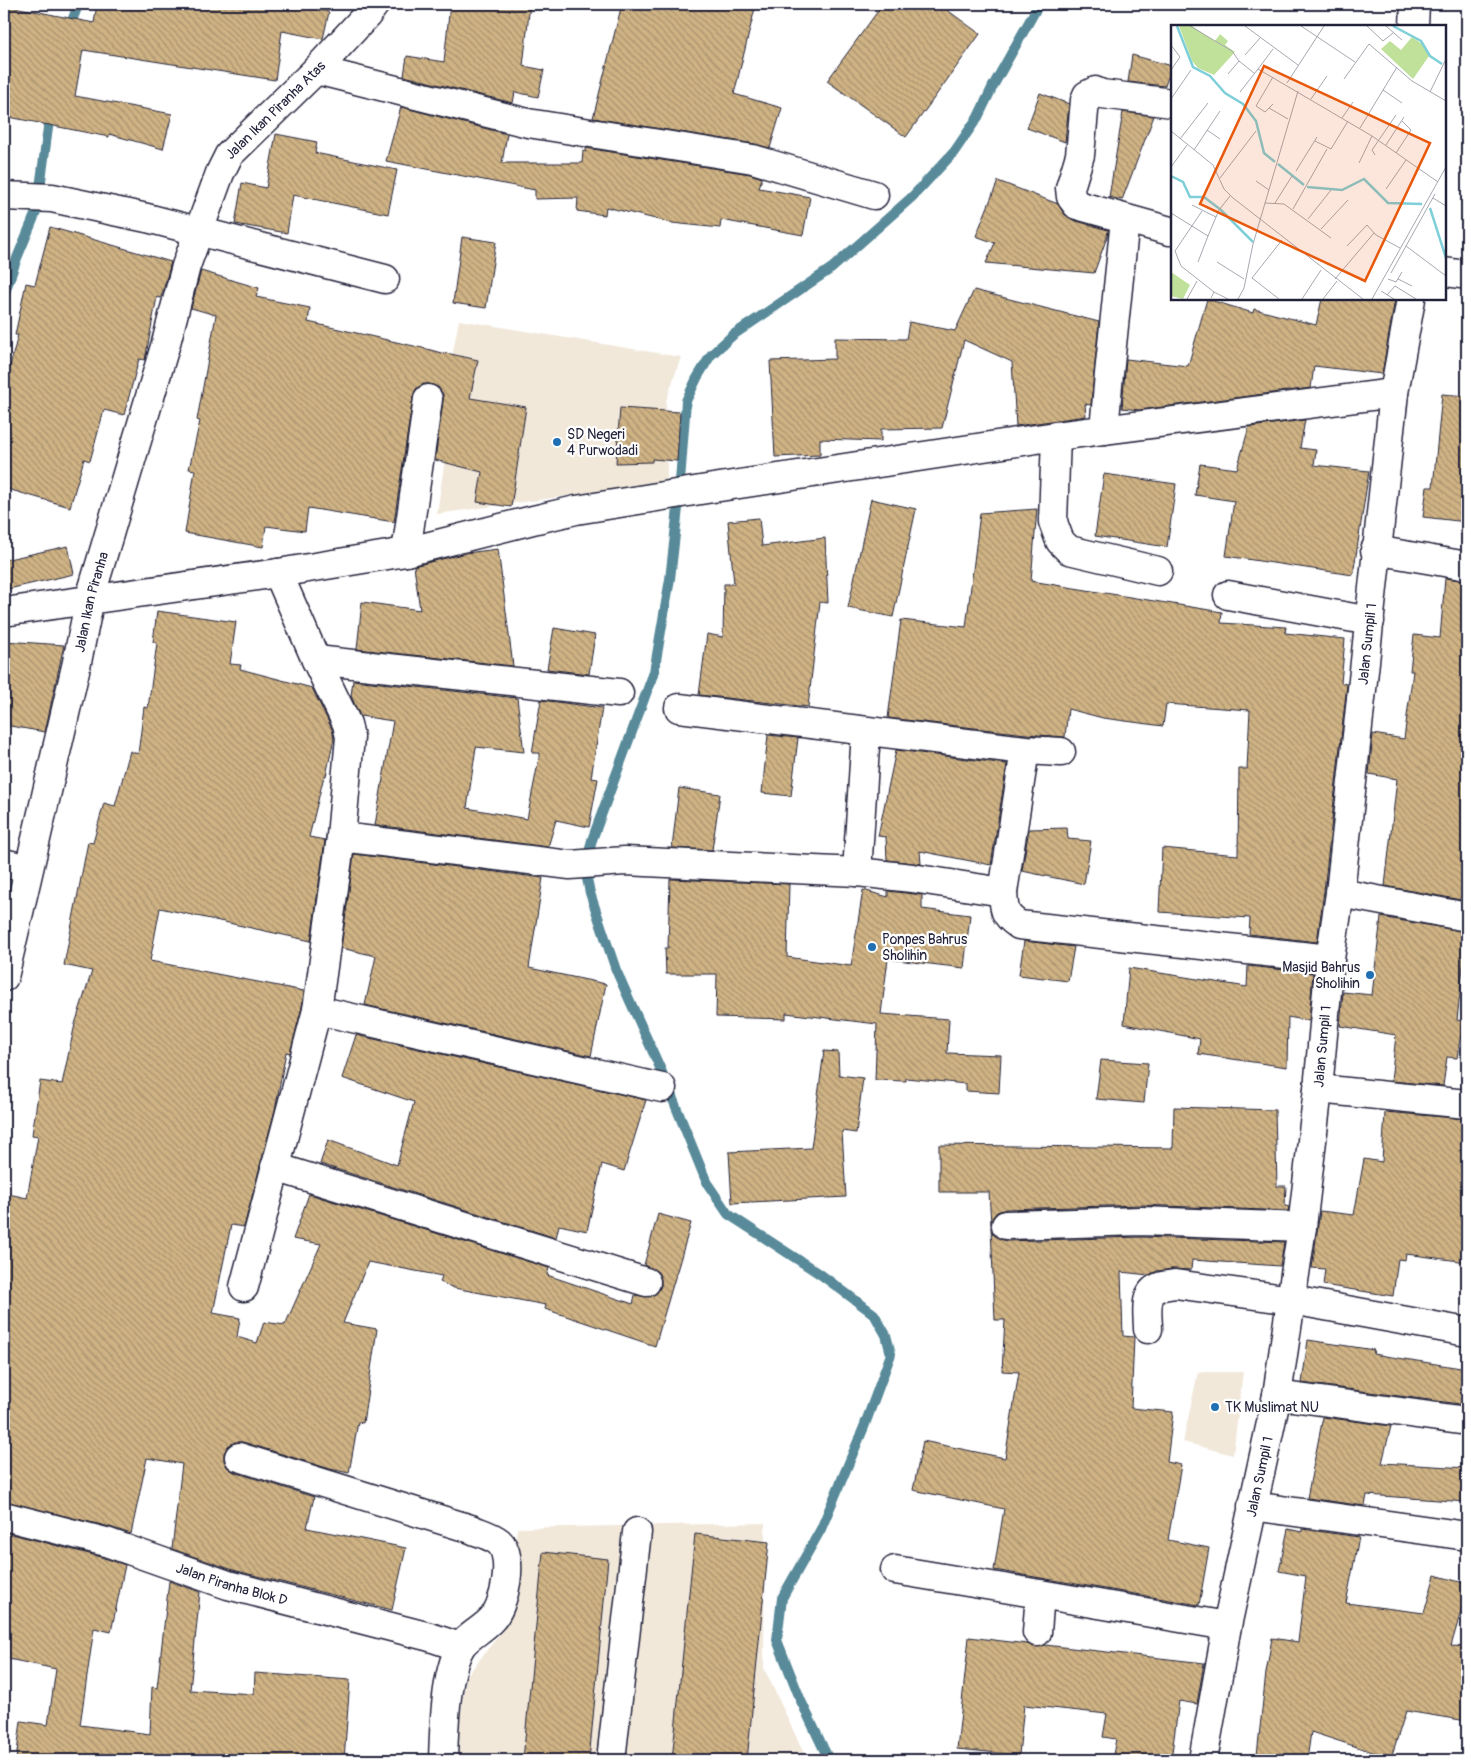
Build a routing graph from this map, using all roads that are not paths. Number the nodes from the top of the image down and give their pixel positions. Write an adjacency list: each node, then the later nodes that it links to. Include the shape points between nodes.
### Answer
1 (375, 4): 4 (street, Jalan Ikan Piranha Atas)
2 (1415, 4): 3 (street)
3 (1414, 25)
4 (316, 70): 6 (street, via 528,123 753,159); 10 (street, Jalan Ikan Piranha Atas, via 229,155)
5 (1171, 103): 8 (street, via 1095,91 1084,100 1080,155 1070,188 1071,197 1077,205)
6 (874, 195)
7 (28, 197): 10 (street, via 147,218)
8 (1125, 220): 9 (street); 17 (street)
9 (1170, 231)
10 (198, 232): 13 (street); 25 (street, Jalan Ikan Piranha)
11 (1446, 272): 12 (street)
12 (1467, 275)
13 (385, 279)
14 (1411, 300): 15 (street, Jalan Sumpil 1)
15 (1394, 393): 17 (street); 19 (street, Jalan Sumpil 1)
16 (428, 399): 20 (street)
17 (1104, 430): 18 (street)
18 (1056, 436): 20 (street, via 663,496 533,520); 22 (street, via 1053,522 1060,541 1069,550)
19 (1376, 550): 21 (street); 27 (street, Jalan Sumpil 1)
20 (406, 552): 23 (street)
21 (1467, 566)
22 (1158, 571)
23 (278, 573): 25 (street); 28 (street)
24 (1228, 595): 27 (street)
25 (90, 598): 26 (street); 35 (street, Jalan Ikan Piranha, via 74,671)
26 (4, 612)
27 (1370, 621): 38 (street, Jalan Sumpil 1)
28 (316, 660): 29 (street); 34 (street, via 347,724 350,737)
29 (619, 693)
30 (679, 708): 31 (street)
31 (866, 732): 32 (street); 36 (street)
32 (1025, 750): 33 (street); 37 (street)
33 (1062, 752)
34 (341, 837): 36 (street, via 570,865 626,861); 42 (street)
35 (16, 866): 41 (street, Jalan Ikan Piranha)
36 (857, 872): 37 (street)
37 (1003, 892): 40 (street, via 1004,910 1019,925)
38 (1340, 893): 39 (street); 40 (street, Jalan Sumpil 1)
39 (1467, 917)
40 (1330, 959): 44 (street, Jalan Sumpil 1)
41 (4, 977)
42 (317, 1010): 43 (street); 46 (street)
43 (662, 1088)
44 (1318, 1089): 45 (street); 48 (street, Jalan Sumpil 1)
45 (1467, 1104)
46 (275, 1167): 49 (street); 50 (street)
47 (1006, 1225): 48 (street, via 1140,1221)
48 (1302, 1227): 51 (street, Jalan Sumpil 1)
49 (646, 1282)
50 (244, 1287)
51 (1292, 1300): 52 (street, via 1176,1284 1159,1287 1148,1297); 53 (street); 54 (street, Jalan Sumpil 1)
52 (1148, 1329)
53 (1467, 1332)
54 (1277, 1394): 55 (street); 57 (street, Jalan Sumpil 1)
55 (1467, 1421)
56 (239, 1457): 65 (street, via 472,1529 499,1542 505,1550 507,1566 502,1602 492,1619)
57 (1252, 1506): 60 (street); 63 (street, Jalan Sumpil 1)
58 (4, 1516): 65 (street, Jalan Piranha Blok D, via 106,1542 228,1585)
59 (637, 1532): 67 (street)
60 (1467, 1536)
61 (895, 1570): 62 (street)
62 (1040, 1594): 63 (street); 64 (street)
63 (1227, 1626): 68 (street, Jalan Sumpil 1)
64 (1038, 1632)
65 (460, 1646): 66 (street, via 451,1674)
66 (444, 1760)
67 (611, 1760)
68 (1203, 1760)

